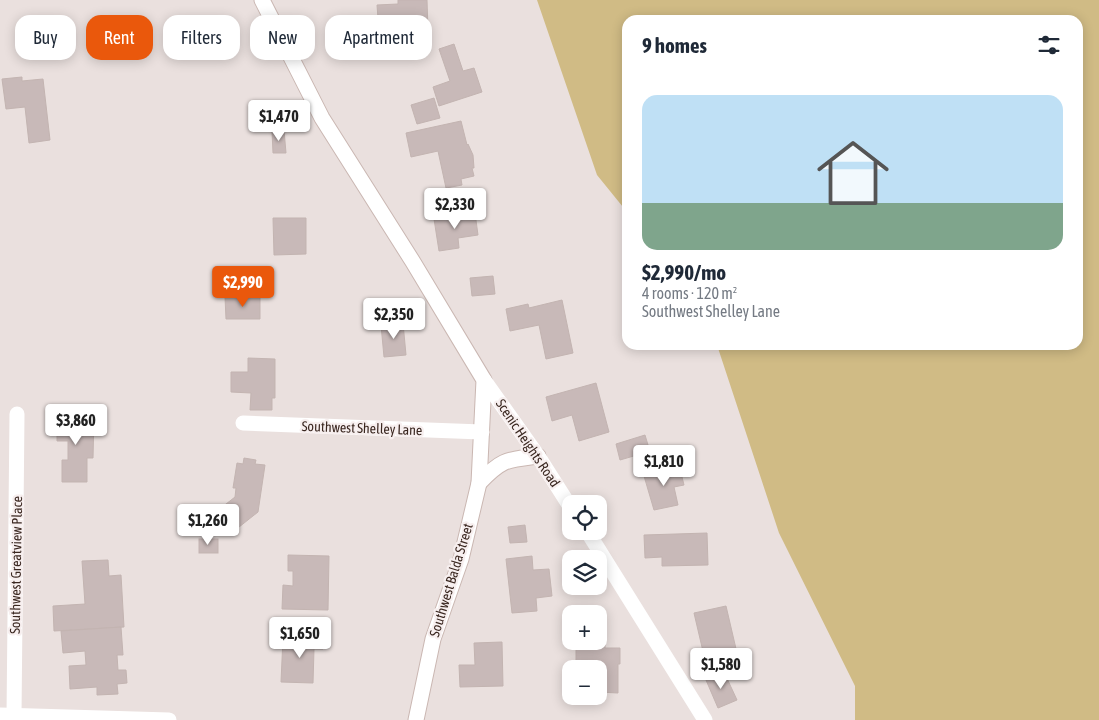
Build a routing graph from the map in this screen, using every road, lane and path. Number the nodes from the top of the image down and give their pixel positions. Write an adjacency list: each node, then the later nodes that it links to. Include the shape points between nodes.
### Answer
1 (262, 0): 2 (street, Scenic Heights Road, via 322,118)
2 (484, 380): 5 (street, Southwest Balda Street); 6 (street, Scenic Heights Road)
3 (17, 414): 10 (street, Southwest Greatview Place)
4 (243, 423): 5 (street, Southwest Shelley Lane)
5 (482, 432): 7 (street, Southwest Balda Street)
6 (538, 456): 7 (street, via 506,460); 8 (street, Scenic Heights Road)
7 (479, 483): 12 (street, Southwest Balda Street, via 461,559 432,639)
8 (563, 495)
9 (593, 540): 13 (street)
10 (7, 715): 11 (street)
11 (170, 720)
12 (416, 720)
13 (705, 720)

